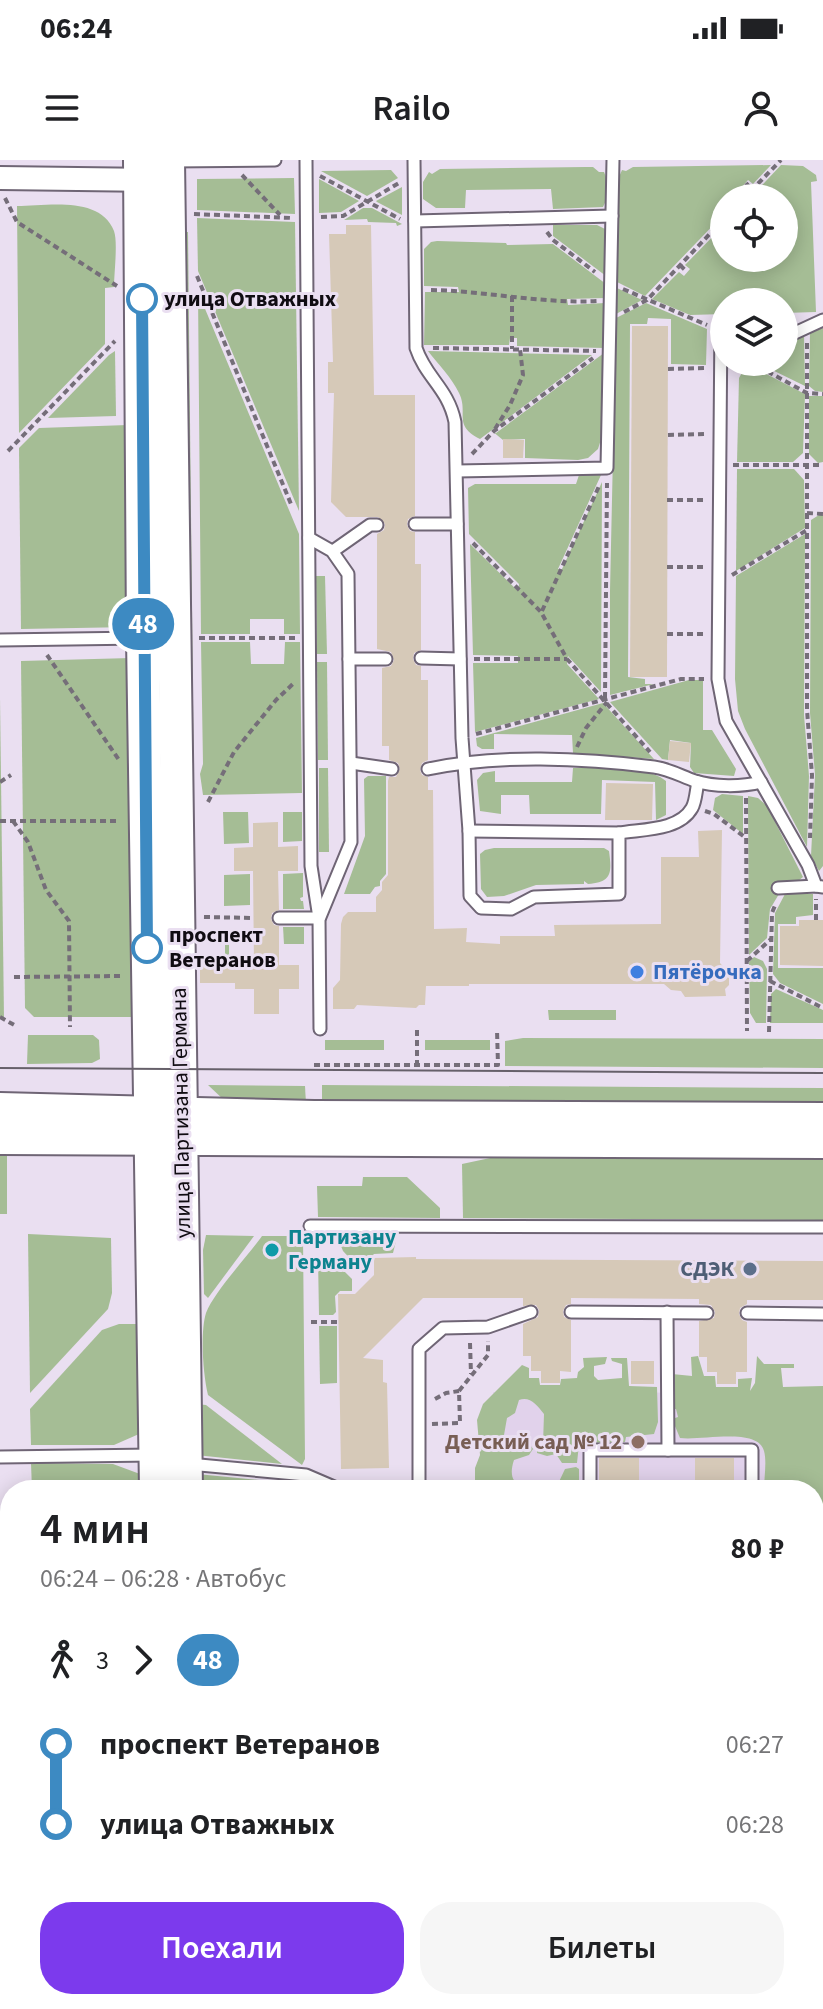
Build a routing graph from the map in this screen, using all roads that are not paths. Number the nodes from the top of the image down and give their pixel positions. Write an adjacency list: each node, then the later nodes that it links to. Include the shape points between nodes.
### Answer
1 (275, 160): 5 (lane)
2 (414, 160): 8 (lane)
3 (613, 160): 7 (lane)
4 (306, 166): 16 (lane)
5 (154, 167): 6 (street); 18 (main road, улица Партизана Германа)
6 (2, 188)
7 (612, 216): 8 (lane); 12 (lane, via 606,471)
8 (415, 221): 12 (lane, via 416,348 452,406)
9 (823, 320): 10 (lane)
10 (798, 331)
11 (725, 376): 29 (lane, via 718,679 726,721)
12 (457, 471): 14 (lane)
13 (415, 524): 14 (lane)
14 (457, 524): 23 (lane)
15 (377, 525): 17 (lane)
16 (309, 538): 17 (lane); 35 (lane, via 311,866)
17 (333, 551): 21 (lane, via 348,574)
18 (171, 638): 19 (lane); 39 (main road, улица Партизана Германа)
19 (0, 640)
20 (421, 658): 23 (lane)
21 (349, 659): 22 (lane); 25 (lane)
22 (386, 659)
23 (460, 659): 24 (lane)
24 (463, 761): 27 (lane); 28 (lane, via 614,762 666,769); 30 (lane)
25 (351, 763): 26 (lane); 35 (lane, via 351,842)
26 (392, 769)
27 (428, 769)
28 (698, 782): 29 (lane); 31 (lane, via 693,807 682,820)
29 (761, 782): 32 (lane)
30 (469, 831): 31 (lane); 31 (lane, via 470,896 481,908 511,909 534,897 619,894)
31 (619, 833)
32 (820, 886): 33 (lane)
33 (782, 888)
34 (279, 918): 35 (lane)
35 (319, 918): 36 (lane)
36 (320, 1029)
37 (0, 1109): 39 (main road)
38 (823, 1119): 39 (main road, via 314,1117)
39 (166, 1126): 40 (main road); 41 (main road); 52 (main road, улица Партизана Германа)
40 (0, 1138)
41 (823, 1142)
42 (310, 1226): 43 (lane)
43 (823, 1227)
44 (531, 1312): 54 (lane, via 488,1327 443,1328 419,1349)
45 (571, 1312): 46 (lane)
46 (667, 1312): 47 (lane); 50 (lane)
47 (707, 1313)
48 (747, 1313): 49 (lane)
49 (823, 1314)
50 (668, 1450): 55 (lane, via 590,1450); 56 (lane, via 752,1450)
51 (0, 1457): 52 (lane)
52 (176, 1470): 53 (lane, via 306,1475)
53 (318, 1480)
54 (419, 1480)
55 (590, 1480)
56 (752, 1480)

